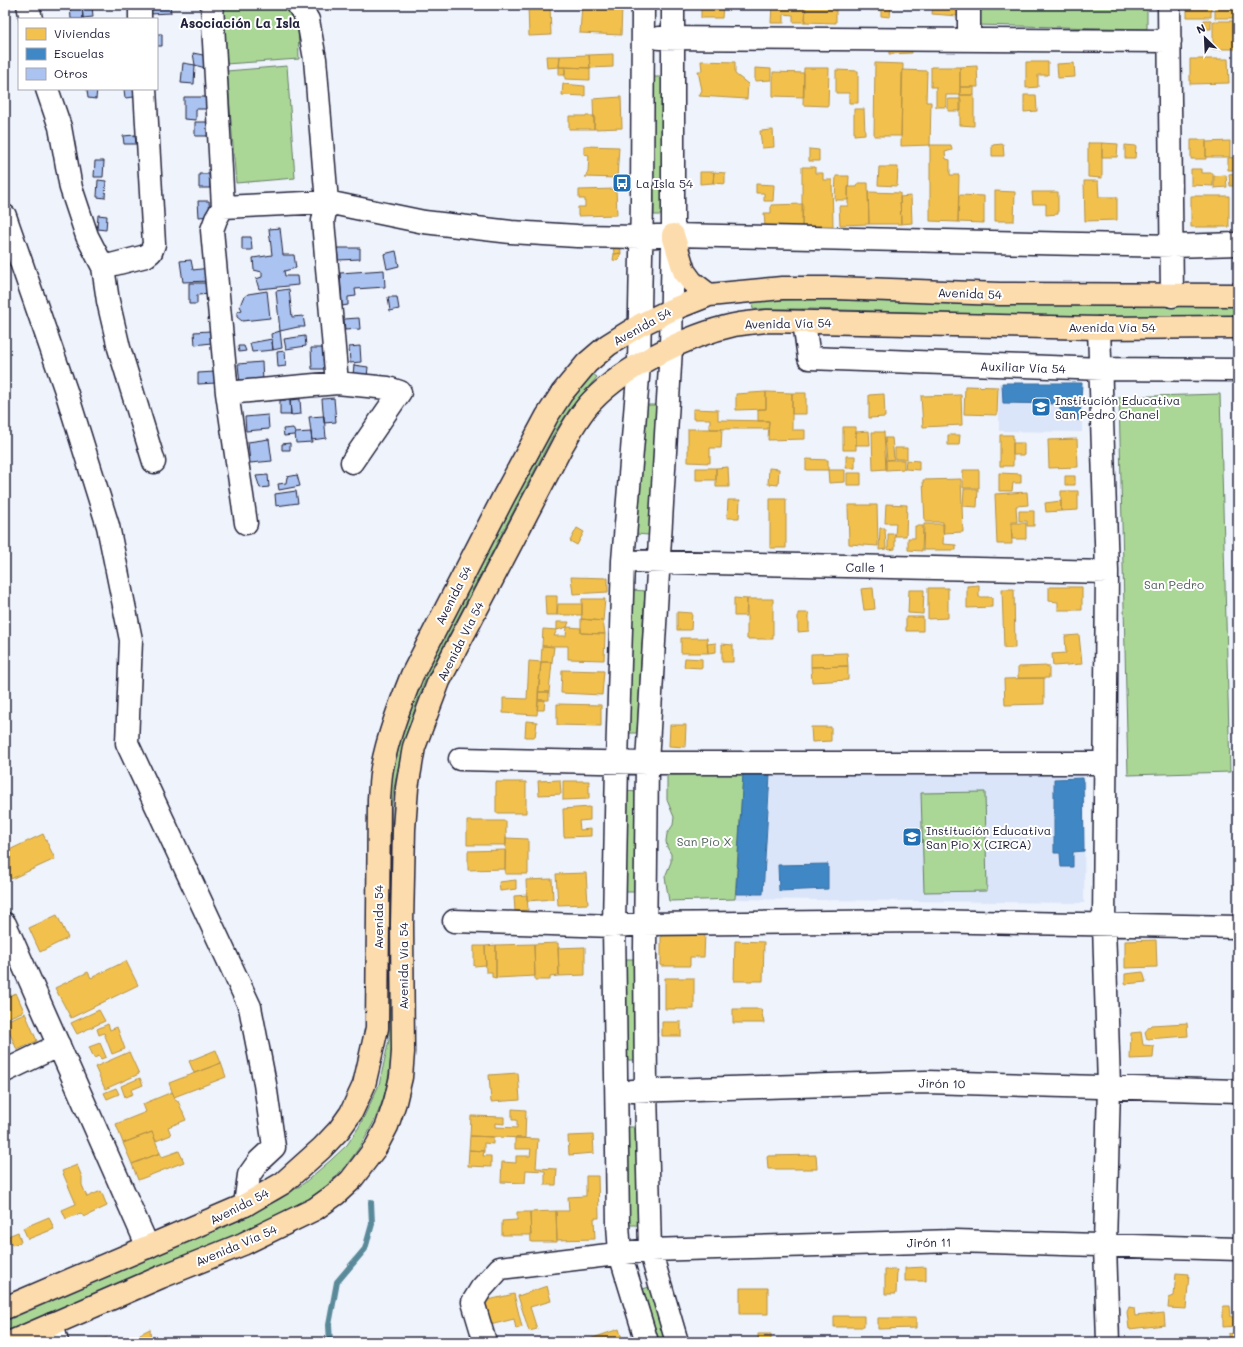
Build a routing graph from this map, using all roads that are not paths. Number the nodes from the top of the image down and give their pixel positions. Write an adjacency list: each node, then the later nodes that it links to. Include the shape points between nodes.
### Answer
1 (28, 5): 9 (street)
2 (140, 5): 10 (street)
3 (212, 5): 18 (street)
4 (298, 5): 17 (street, via 308,20 315,59)
5 (643, 5): 12 (street)
6 (673, 5): 11 (street)
7 (969, 5): 13 (street)
8 (1170, 5): 14 (street)
9 (31, 18)
10 (140, 18)
11 (673, 38): 12 (street); 13 (street); 20 (street)
12 (643, 39): 21 (street)
13 (969, 40): 14 (street)
14 (1170, 41): 23 (street)
15 (47, 90): 24 (street, via 60,127 71,188 87,236)
16 (144, 90): 24 (street, via 154,244 152,252 146,256)
17 (327, 202): 18 (street); 21 (street, via 424,222 512,232); 37 (street, via 323,221)
18 (223, 207): 38 (street, via 212,230)
19 (5, 216): 61 (street, via 66,391 108,526 131,640 127,743 250,1007 274,1147 249,1175)
20 (672, 235): 21 (street); 23 (street); 25 (main road, via 684,271 692,282); 28 (street)
21 (641, 237): 30 (street)
22 (1238, 244): 23 (street)
23 (1173, 246): 27 (street)
24 (102, 267): 39 (street, via 119,348)
25 (709, 294): 27 (main road, Avenida 54, via 782,288 835,288 1000,294); 28 (main road, Avenida 54)
26 (1238, 295): 27 (main road, Avenida 54)
27 (1172, 296)
28 (671, 310): 30 (main road, Avenida 54); 33 (street)
29 (804, 322): 32 (main road, Avenida Vía 54); 33 (main road, Avenida Vía 54, via 767,321 735,325 694,337); 35 (street, Auxiliar Vía 54, via 809,358)
30 (640, 325): 34 (street); 61 (main road, Avenida 54, via 608,345 587,363 562,393 504,496 412,674 400,704 381,770 376,1028 364,1085 339,1130 322,1148 283,1183)
31 (1238, 327): 32 (main road, Avenida Vía 54)
32 (1099, 328): 35 (street)
33 (671, 348): 34 (main road, Avenida Vía 54); 43 (street)
34 (638, 365): 42 (street); 68 (main road, Avenida Vía 54, via 610,384 592,401 563,444 439,681 414,747 404,829 401,1077 387,1126 376,1147 351,1180 315,1209 243,1244 161,1277)
35 (1102, 370): 36 (street, Auxiliar Vía 54); 44 (street)
36 (1238, 370)
37 (337, 384): 38 (street); 40 (street, via 388,388 400,392)
38 (227, 393): 41 (street)
39 (154, 462)
40 (352, 462)
41 (246, 523)
42 (623, 561): 43 (street, Calle 1); 46 (street)
43 (658, 562): 44 (street, Calle 1); 47 (street)
44 (1107, 572): 48 (street)
45 (460, 758): 46 (street)
46 (617, 762): 47 (street); 53 (street)
47 (647, 763): 48 (street); 51 (street)
48 (1105, 763): 52 (street)
49 (454, 921): 53 (street)
50 (5, 924): 55 (street)
51 (645, 924): 52 (street, via 923,921); 53 (street); 59 (street)
52 (1104, 925): 54 (street); 57 (street)
53 (614, 926): 58 (street)
54 (1238, 927)
55 (59, 1045): 56 (street); 63 (street)
56 (5, 1071)
57 (1109, 1086): 59 (street, Jirón 10, via 926,1082); 60 (street, Jirón 10); 62 (street)
58 (616, 1091): 59 (street, Jirón 10); 66 (street)
59 (646, 1091): 65 (street)
60 (1238, 1091)
61 (246, 1205): 63 (main road, Avenida 54)
62 (1105, 1245): 64 (street, Jirón 11); 65 (street, Jirón 11, via 955,1242); 73 (street)
63 (148, 1248): 67 (main road, Avenida 54)
64 (1238, 1249)
65 (650, 1250): 66 (street, Jirón 11); 72 (street)
66 (620, 1254): 70 (street, Jirón 11, via 500,1268 473,1302); 71 (street)
67 (5, 1308)
68 (54, 1333): 69 (main road, Avenida Vía 54)
69 (10, 1342)
70 (485, 1342)
71 (647, 1342)
72 (677, 1342)
73 (1108, 1342)

